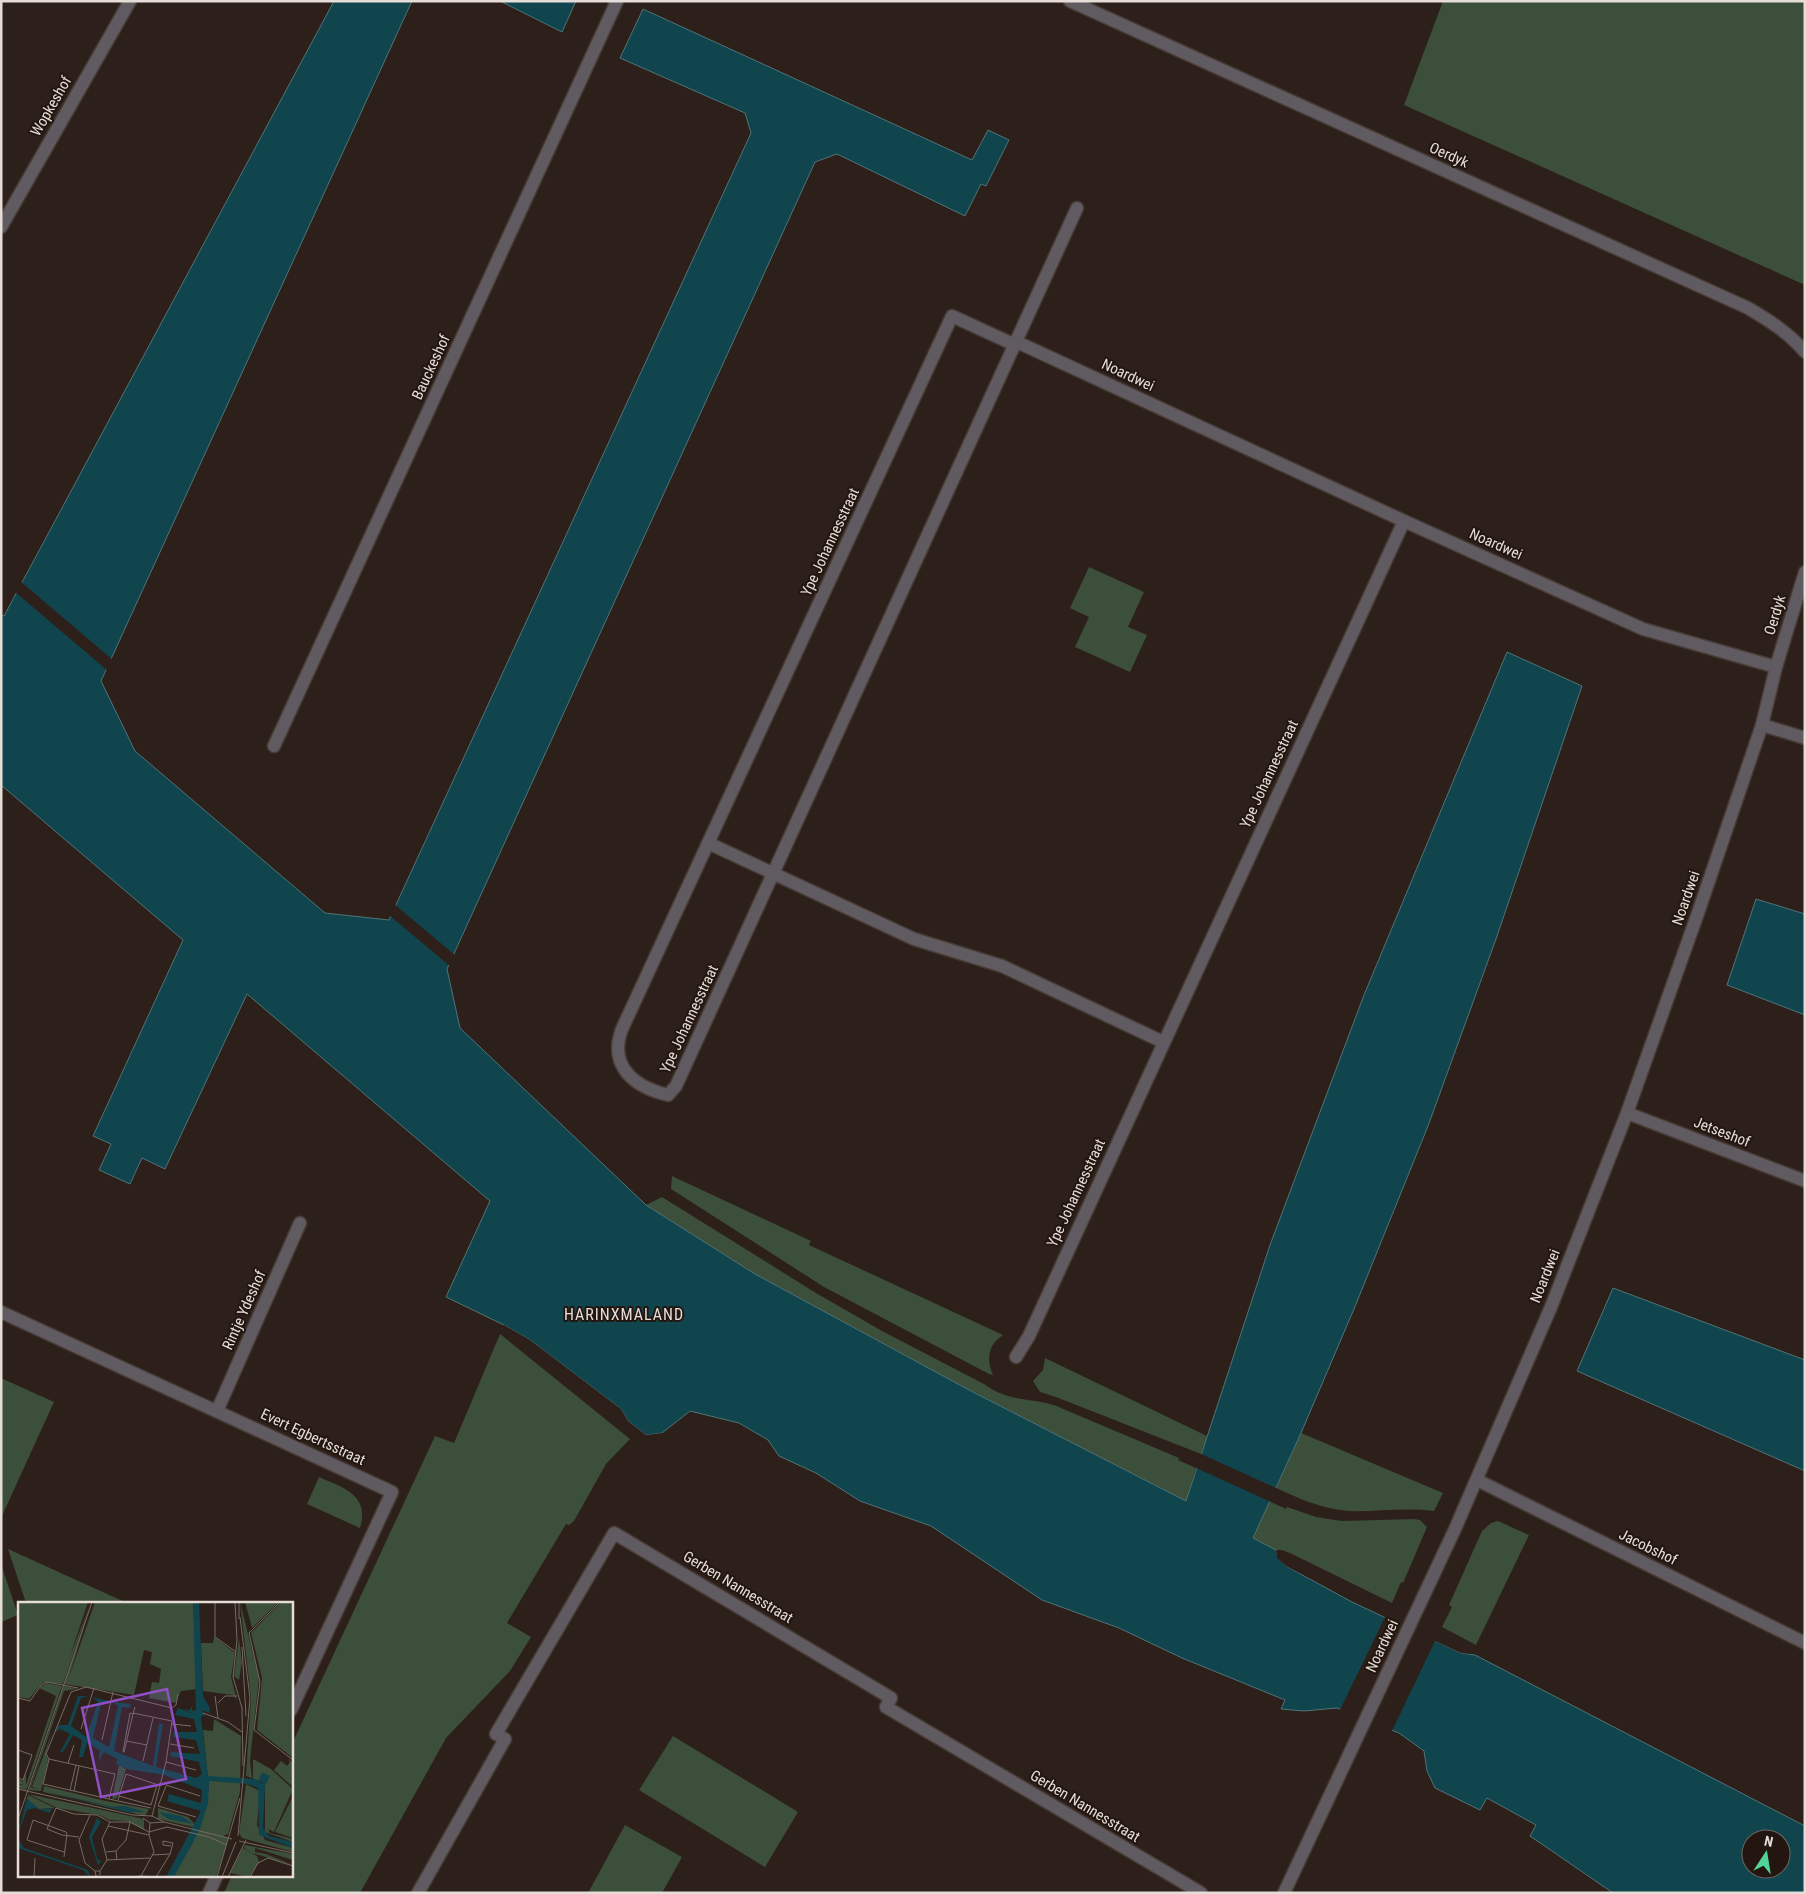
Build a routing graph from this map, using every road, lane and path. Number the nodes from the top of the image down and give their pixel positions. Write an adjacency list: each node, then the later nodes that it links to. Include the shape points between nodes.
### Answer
1 (130, 1): 5 (street, Wopkeshof)
2 (617, 1): 13 (street, Bauckeshof)
3 (1070, 1): 7 (street, Oerdyk, via 1748,308 1775,324)
4 (1076, 208): 6 (street, Ype Johannesstraat)
5 (1, 227)
6 (1016, 344): 8 (street, Noardwei); 14 (street, Ype Johannesstraat, via 952,316); 15 (street, Ype Johannesstraat)
7 (1805, 352)
8 (1404, 521): 10 (street, Noardwei, via 1643,629); 16 (street, Ype Johannesstraat)
9 (1805, 572): 10 (street, Oerdyk)
10 (1776, 667): 11 (street, Noardwei)
11 (1762, 725): 12 (street); 17 (street, Noardwei)
12 (1805, 738)
13 (274, 746)
14 (708, 843): 15 (street); 15 (street, Ype Johannesstraat, via 618,1041 617,1053 623,1069 637,1082 659,1093 668,1095 676,1086)
15 (773, 874): 16 (street, via 914,938 1002,966)
16 (1164, 1042): 21 (street, Ype Johannesstraat)
17 (1627, 1113): 18 (street, Jetseshof); 23 (street, Noardwei, via 1551,1307)
18 (1805, 1181)
19 (300, 1223): 22 (street, Rintje Ydeshof)
20 (1, 1312): 22 (street, Evert Egbertsstraat)
21 (1016, 1357)
22 (217, 1411): 25 (street, Evert Egbertsstraat, via 392,1492)
23 (1477, 1480): 24 (street, Jacobshof); 30 (street, Noardwei)
24 (1805, 1643)
25 (292, 1708)
26 (217, 1876): 28 (street)
27 (1194, 1891): 29 (street, Gerben Nannesstraat, via 886,1707 891,1698 614,1533 496,1734 505,1739)
28 (209, 1893)
29 (418, 1893)
30 (1284, 1893)

